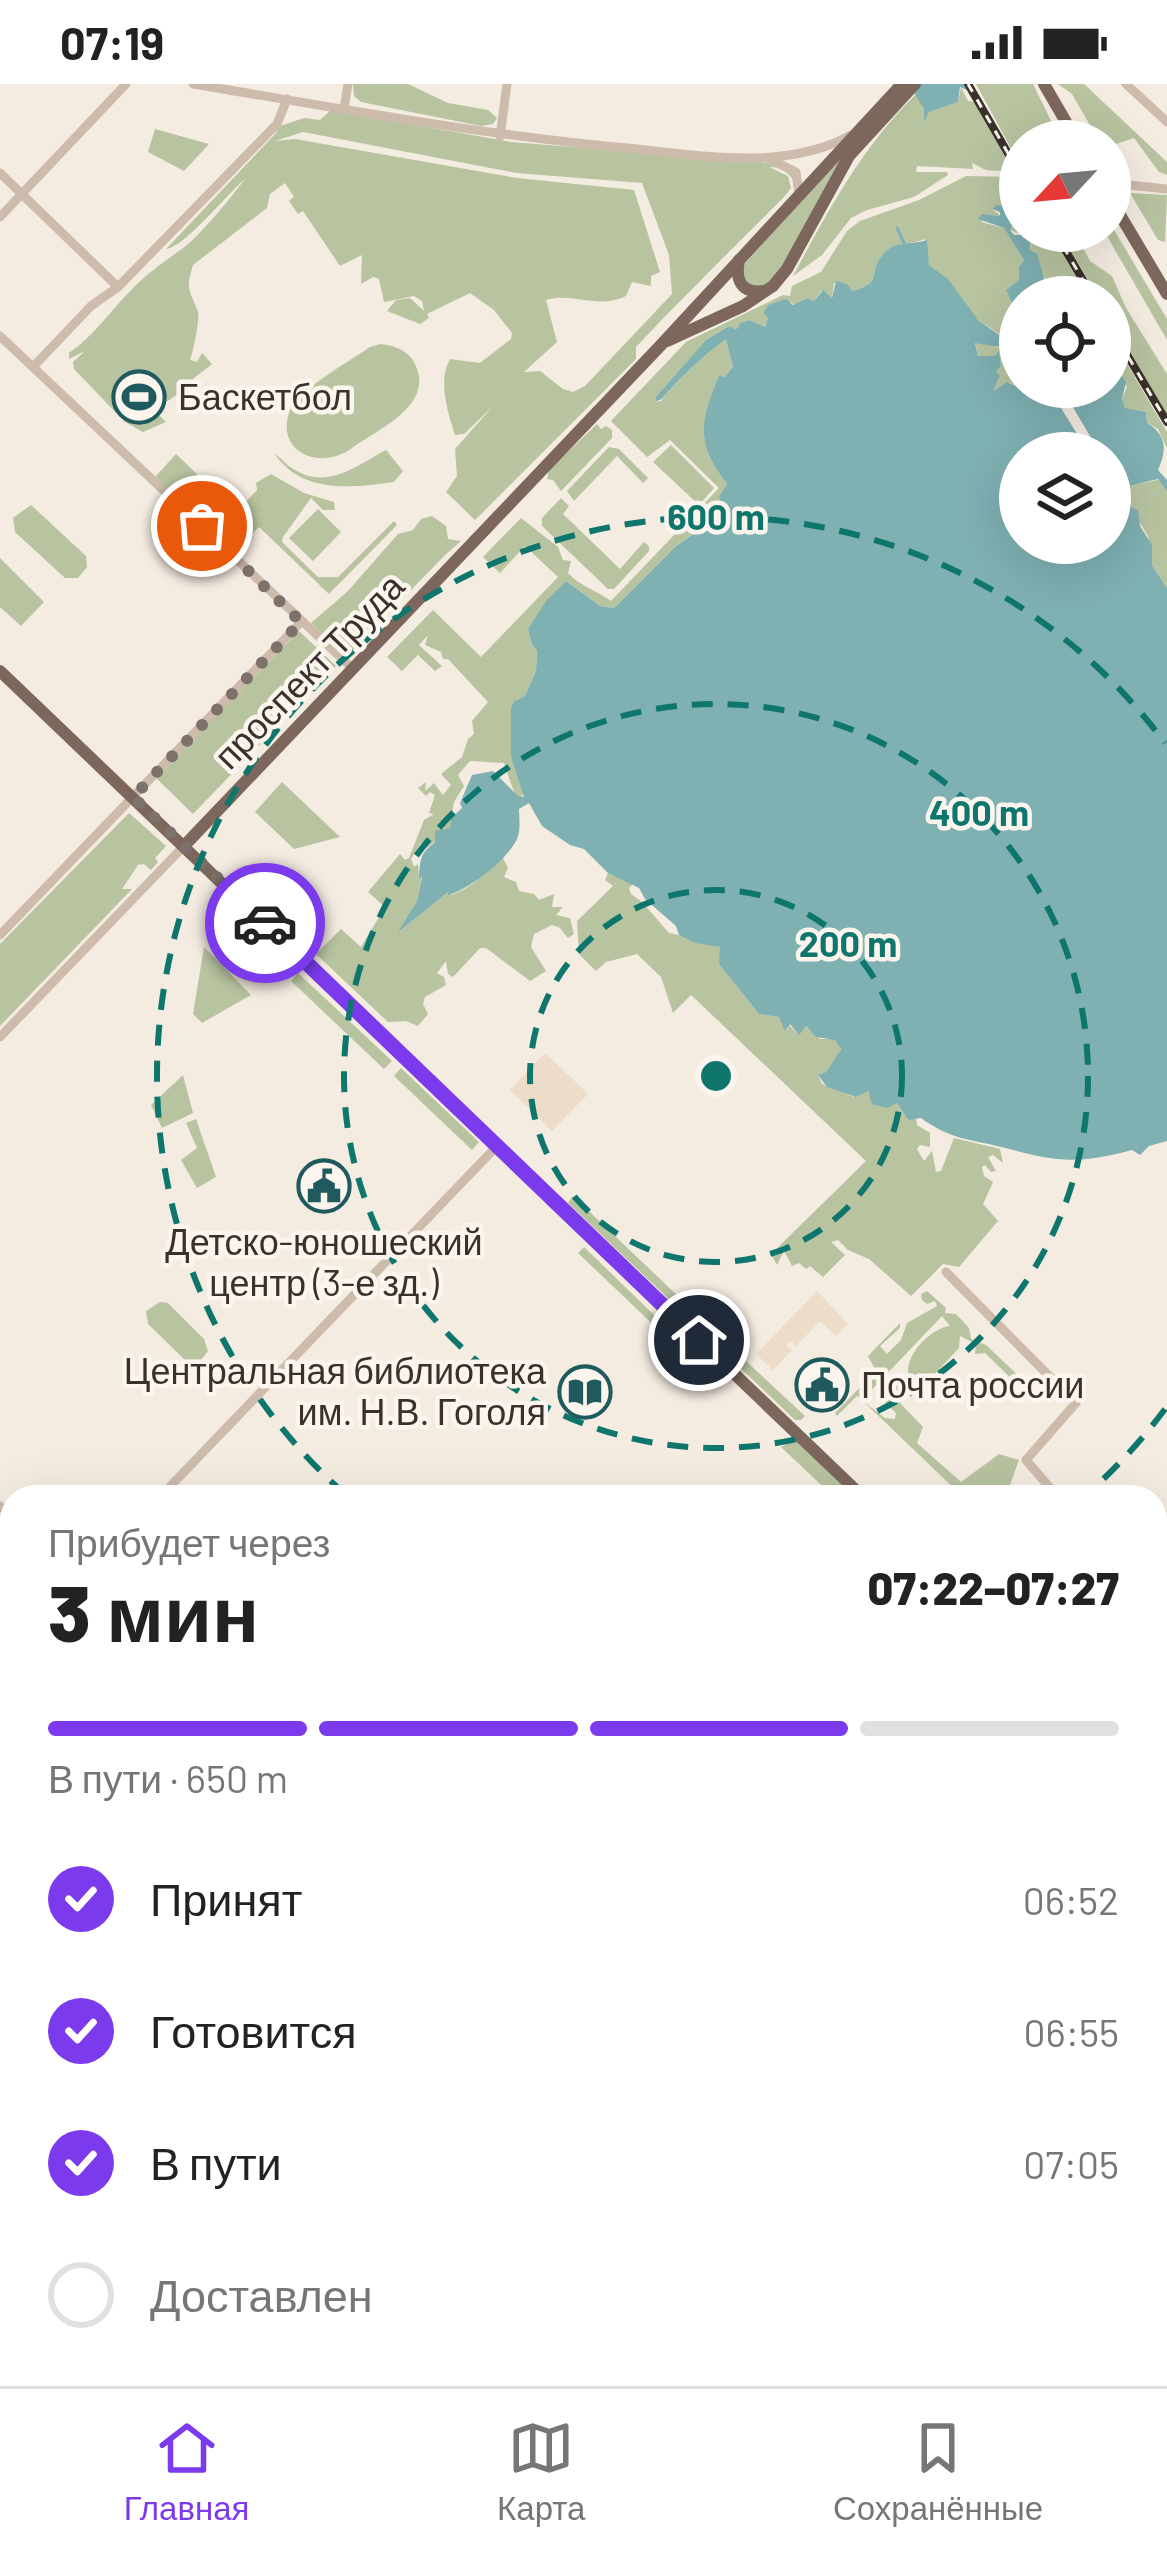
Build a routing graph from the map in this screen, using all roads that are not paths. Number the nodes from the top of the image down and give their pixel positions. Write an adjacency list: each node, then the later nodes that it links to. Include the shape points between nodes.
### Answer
1 (126, 84): 21 (street)
2 (194, 84): 9 (street)
3 (348, 84): 11 (street)
4 (507, 84): 16 (street)
5 (902, 84): 12 (main road, проспект Труда)
6 (915, 84): 12 (main road, проспект Труда)
7 (1045, 84): 13 (main road)
8 (1126, 84): 14 (street)
9 (220, 86): 10 (street)
10 (287, 99): 11 (street); 26 (street, via 277,124)
11 (344, 109): 16 (street)
12 (874, 120): 15 (main road, проспект Труда); 27 (main road, проспект Труда)
13 (1065, 120)
14 (1167, 122)
15 (860, 128): 17 (street, via 822,148); 22 (main road, проспект Труда)
16 (500, 136): 17 (street)
17 (764, 158): 22 (street, via 796,172)
18 (0, 173): 21 (street)
19 (1131, 185): 20 (street)
20 (1167, 189)
21 (22, 194): 23 (street); 26 (street)
22 (797, 200): 25 (main road, проспект Труда)
23 (0, 217)
24 (1131, 233): 28 (main road)
25 (739, 259): 27 (main road, via 742,286); 30 (main road, проспект Труда)
26 (118, 287): 31 (street)
27 (767, 291): 30 (main road, проспект Труда)
28 (1167, 294)
29 (0, 336): 31 (street)
30 (661, 345): 33 (main road, проспект Труда)
31 (33, 367): 32 (street)
32 (301, 622): 33 (street); 35 (street)
33 (352, 669): 36 (main road, проспект Труда)
34 (0, 671): 35 (main road)
35 (133, 797): 36 (main road); 37 (street)
36 (184, 846): 38 (street, проспект Труда); 39 (main road)
37 (0, 935)
38 (0, 1037)
39 (497, 1146): 41 (street); 42 (main road)
40 (946, 1272): 43 (street, via 1076,1402 1026,1460)
41 (172, 1485)
42 (850, 1485)
43 (1048, 1485)

